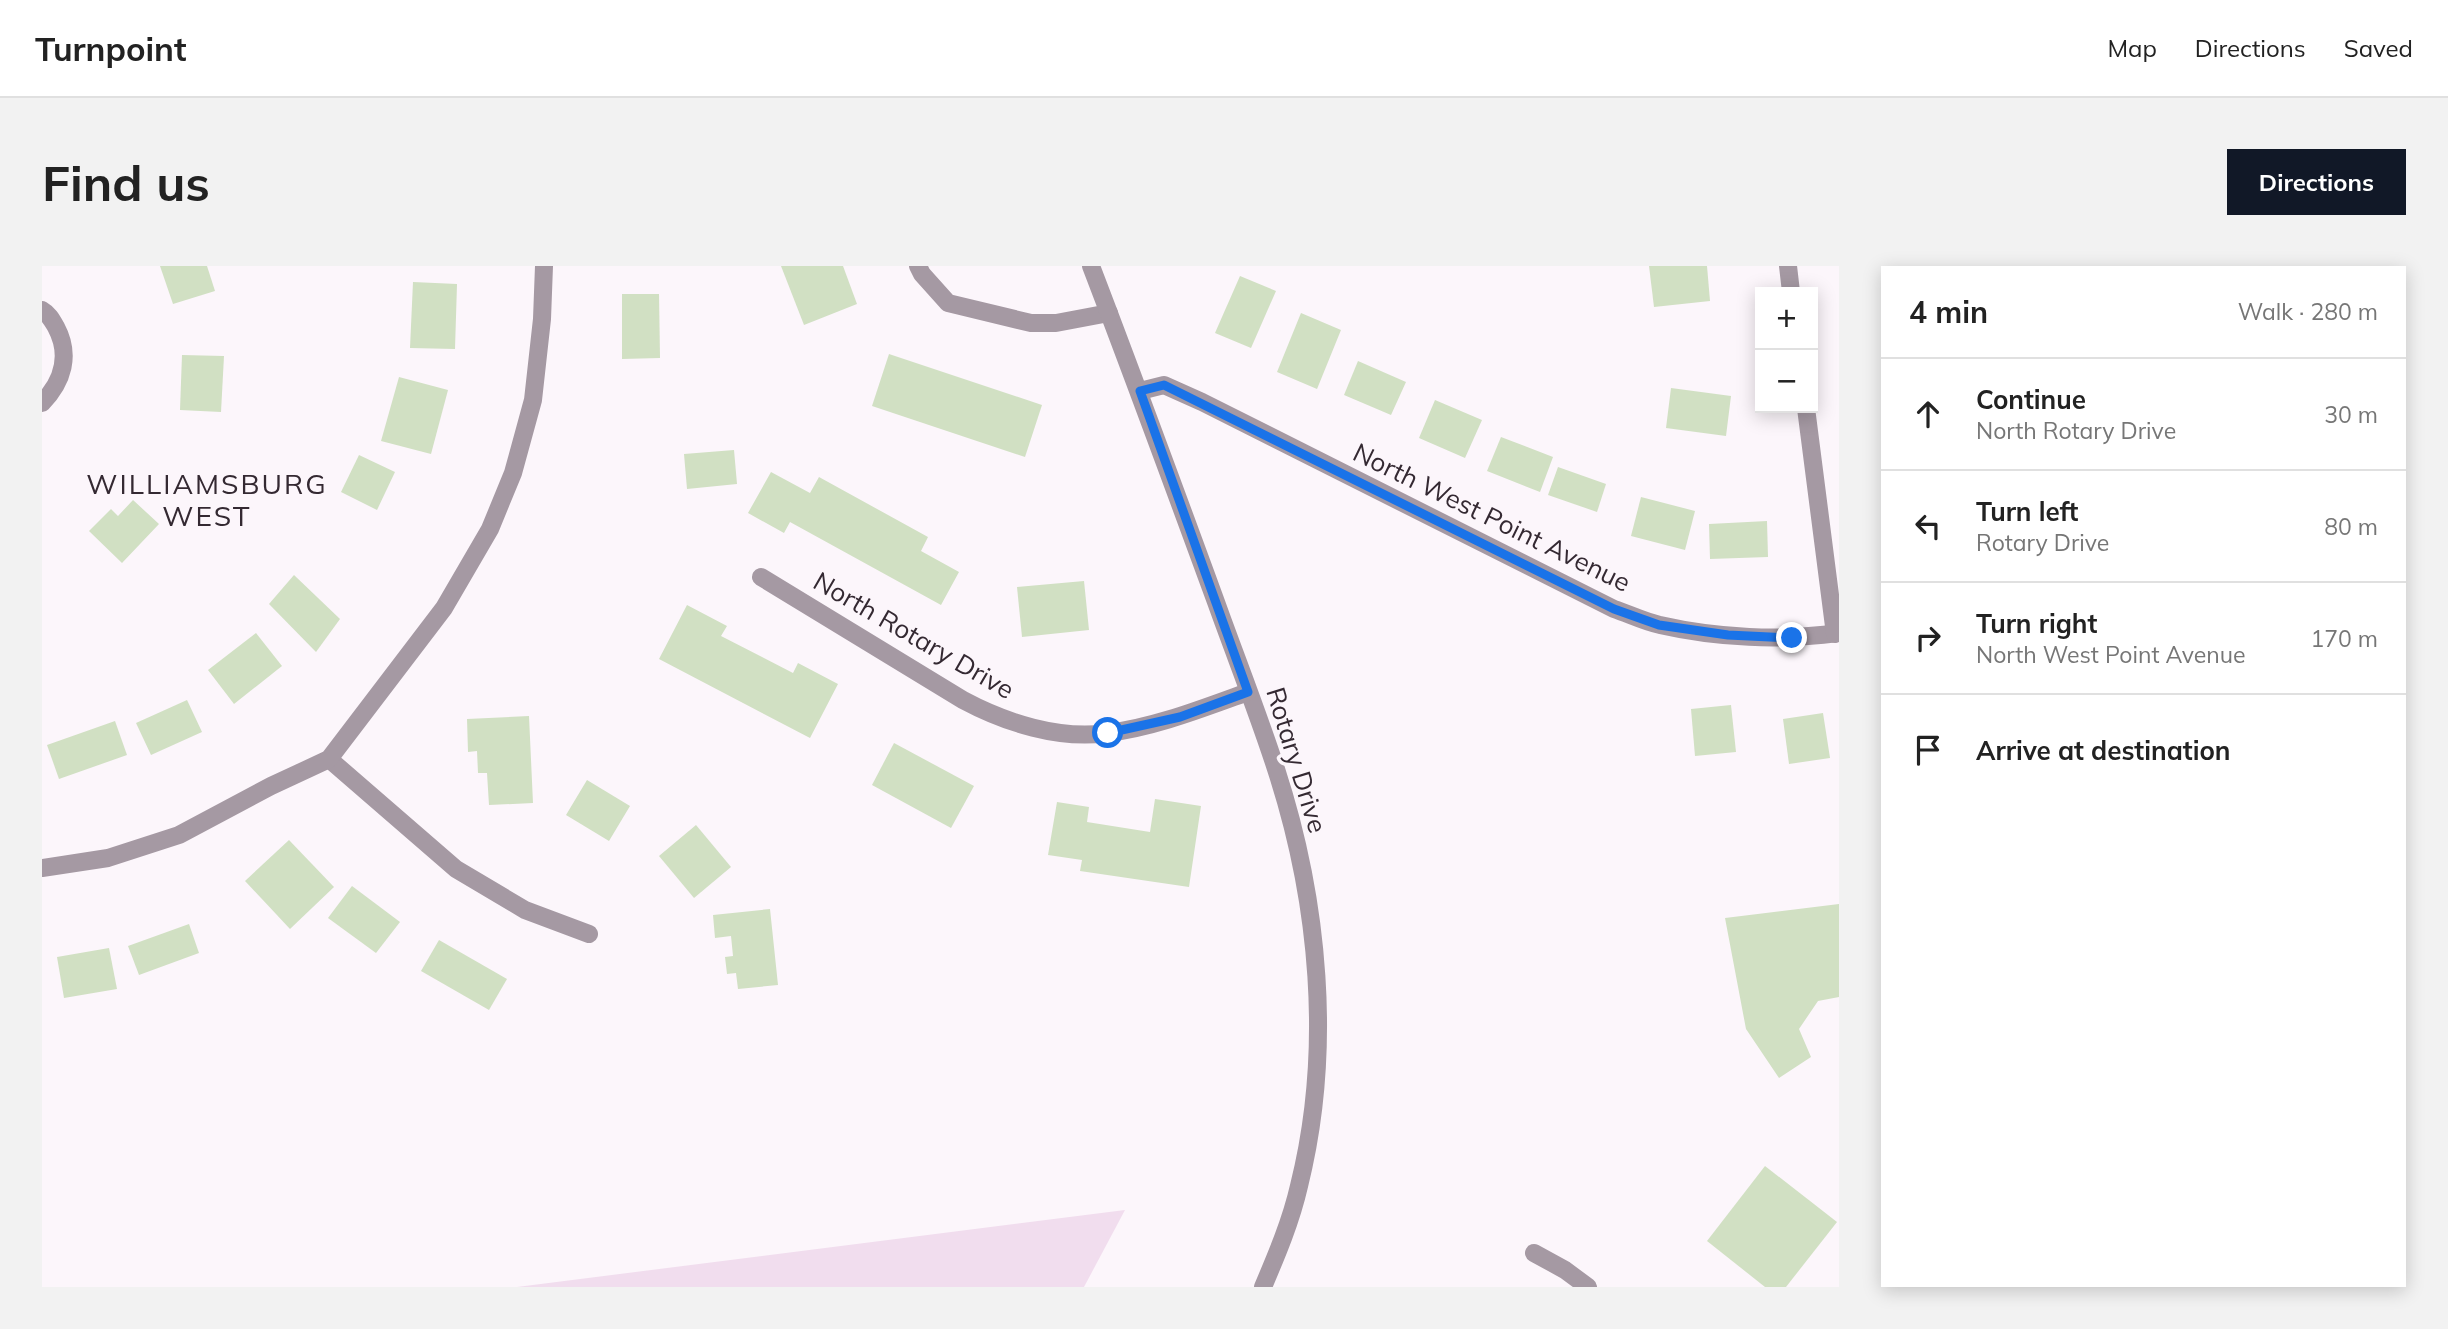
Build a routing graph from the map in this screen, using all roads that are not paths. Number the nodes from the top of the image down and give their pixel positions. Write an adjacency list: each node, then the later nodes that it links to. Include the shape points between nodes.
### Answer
1 (544, 266): 14 (street, via 533,400 513,473 490,529 444,608)
2 (918, 266): 7 (street, via 948,303 1031,323)
3 (1091, 266): 7 (street, Rotary Drive)
4 (1788, 266): 5 (street)
5 (1790, 287)
6 (42, 310): 9 (street, via 61,337 65,363 55,390)
7 (1109, 313): 8 (street, Rotary Drive)
8 (1140, 391): 12 (street, North West Point Avenue, via 1164,385 1189,396 1602,603 1659,625 1792,638); 13 (street, Rotary Drive)
9 (42, 403)
10 (1807, 413): 12 (street)
11 (761, 577): 13 (street, North Rotary Drive, via 993,716 1038,729 1108,733 1180,717)
12 (1837, 633)
13 (1248, 692): 18 (street, Rotary Drive, via 1276,770 1304,875 1317,997 1317,1059 1306,1156 1299,1189)
14 (329, 759): 15 (street, via 179,835 108,858); 16 (street, via 456,869 525,910)
15 (42, 868)
16 (589, 934)
17 (1534, 1253): 19 (street)
18 (1263, 1287)
19 (1588, 1287)

